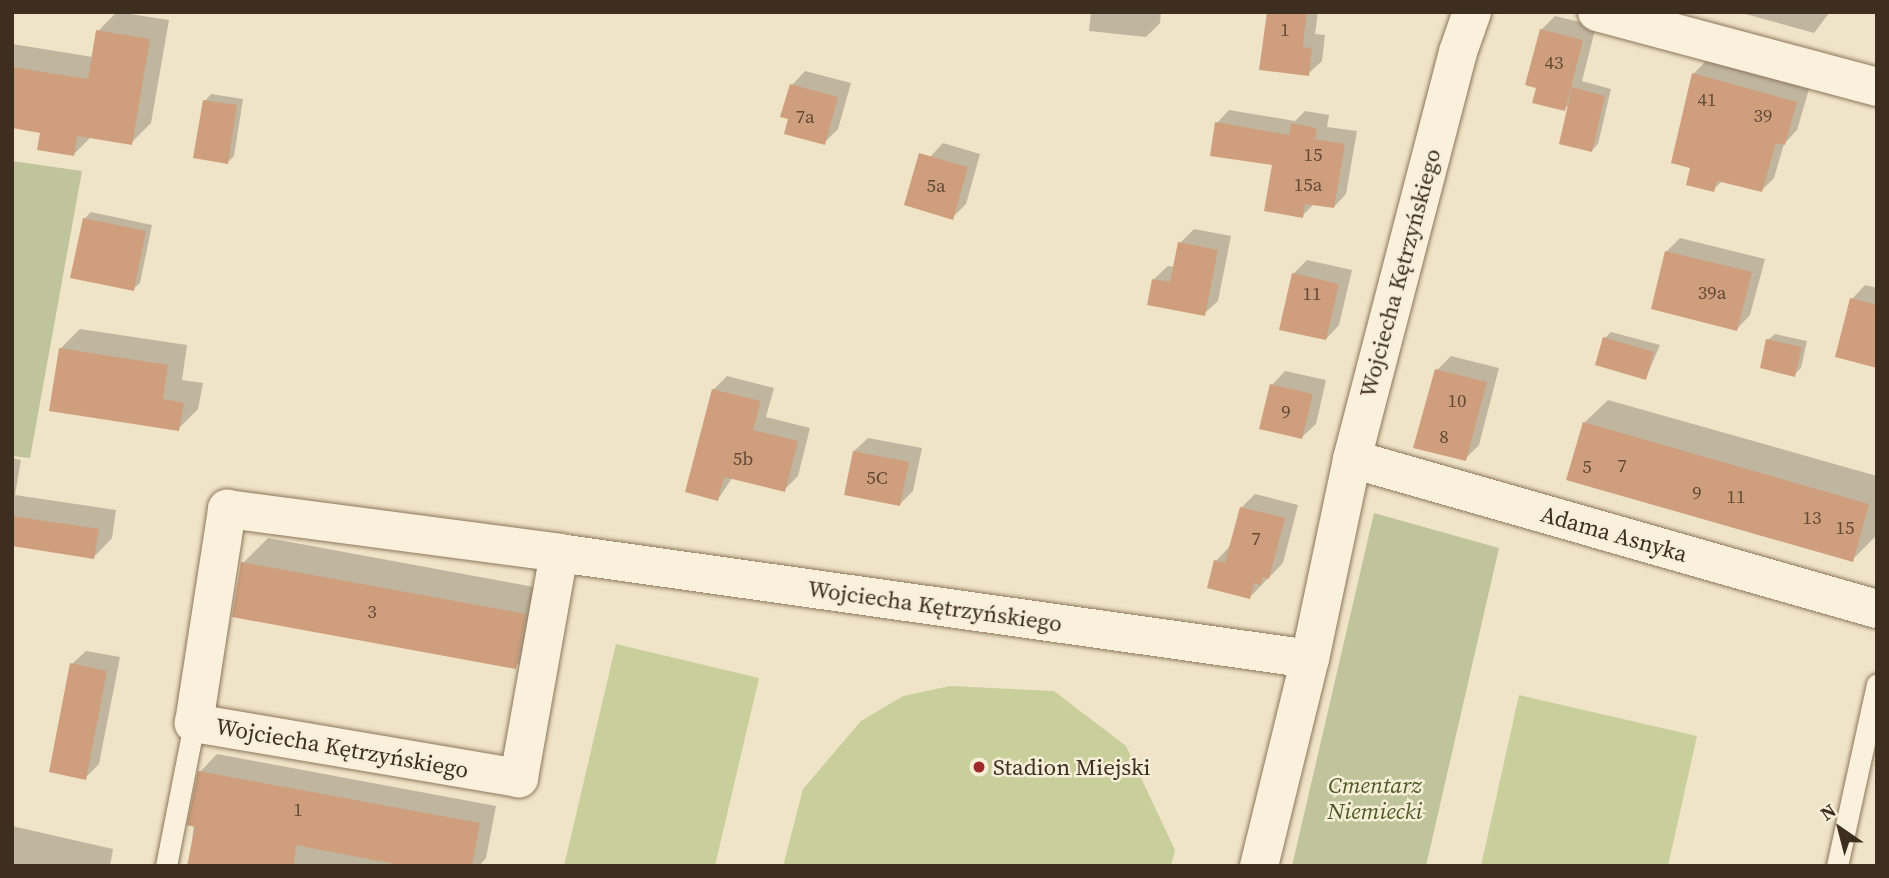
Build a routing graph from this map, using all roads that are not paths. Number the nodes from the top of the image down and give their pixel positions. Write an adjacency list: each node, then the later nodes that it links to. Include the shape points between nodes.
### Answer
1 (1472, 12): 4 (street, Wojciecha Kętrzyńskiego)
2 (1597, 12): 3 (street)
3 (1877, 87)
4 (1352, 460): 6 (street, Adama Asnyka); 7 (street, Wojciecha Kętrzyńskiego)
5 (559, 553): 7 (street, Wojciecha Kętrzyńskiego); 9 (street, Wojciecha Kętrzyńskiego, via 227,509); 9 (street, Wojciecha Kętrzyńskiego, via 519,778)
6 (1877, 609)
7 (1310, 659): 11 (street, Wojciecha Kętrzyńskiego)
8 (1877, 684): 12 (lane)
9 (194, 723): 10 (lane)
10 (166, 866)
11 (1259, 866)
12 (1837, 866)

